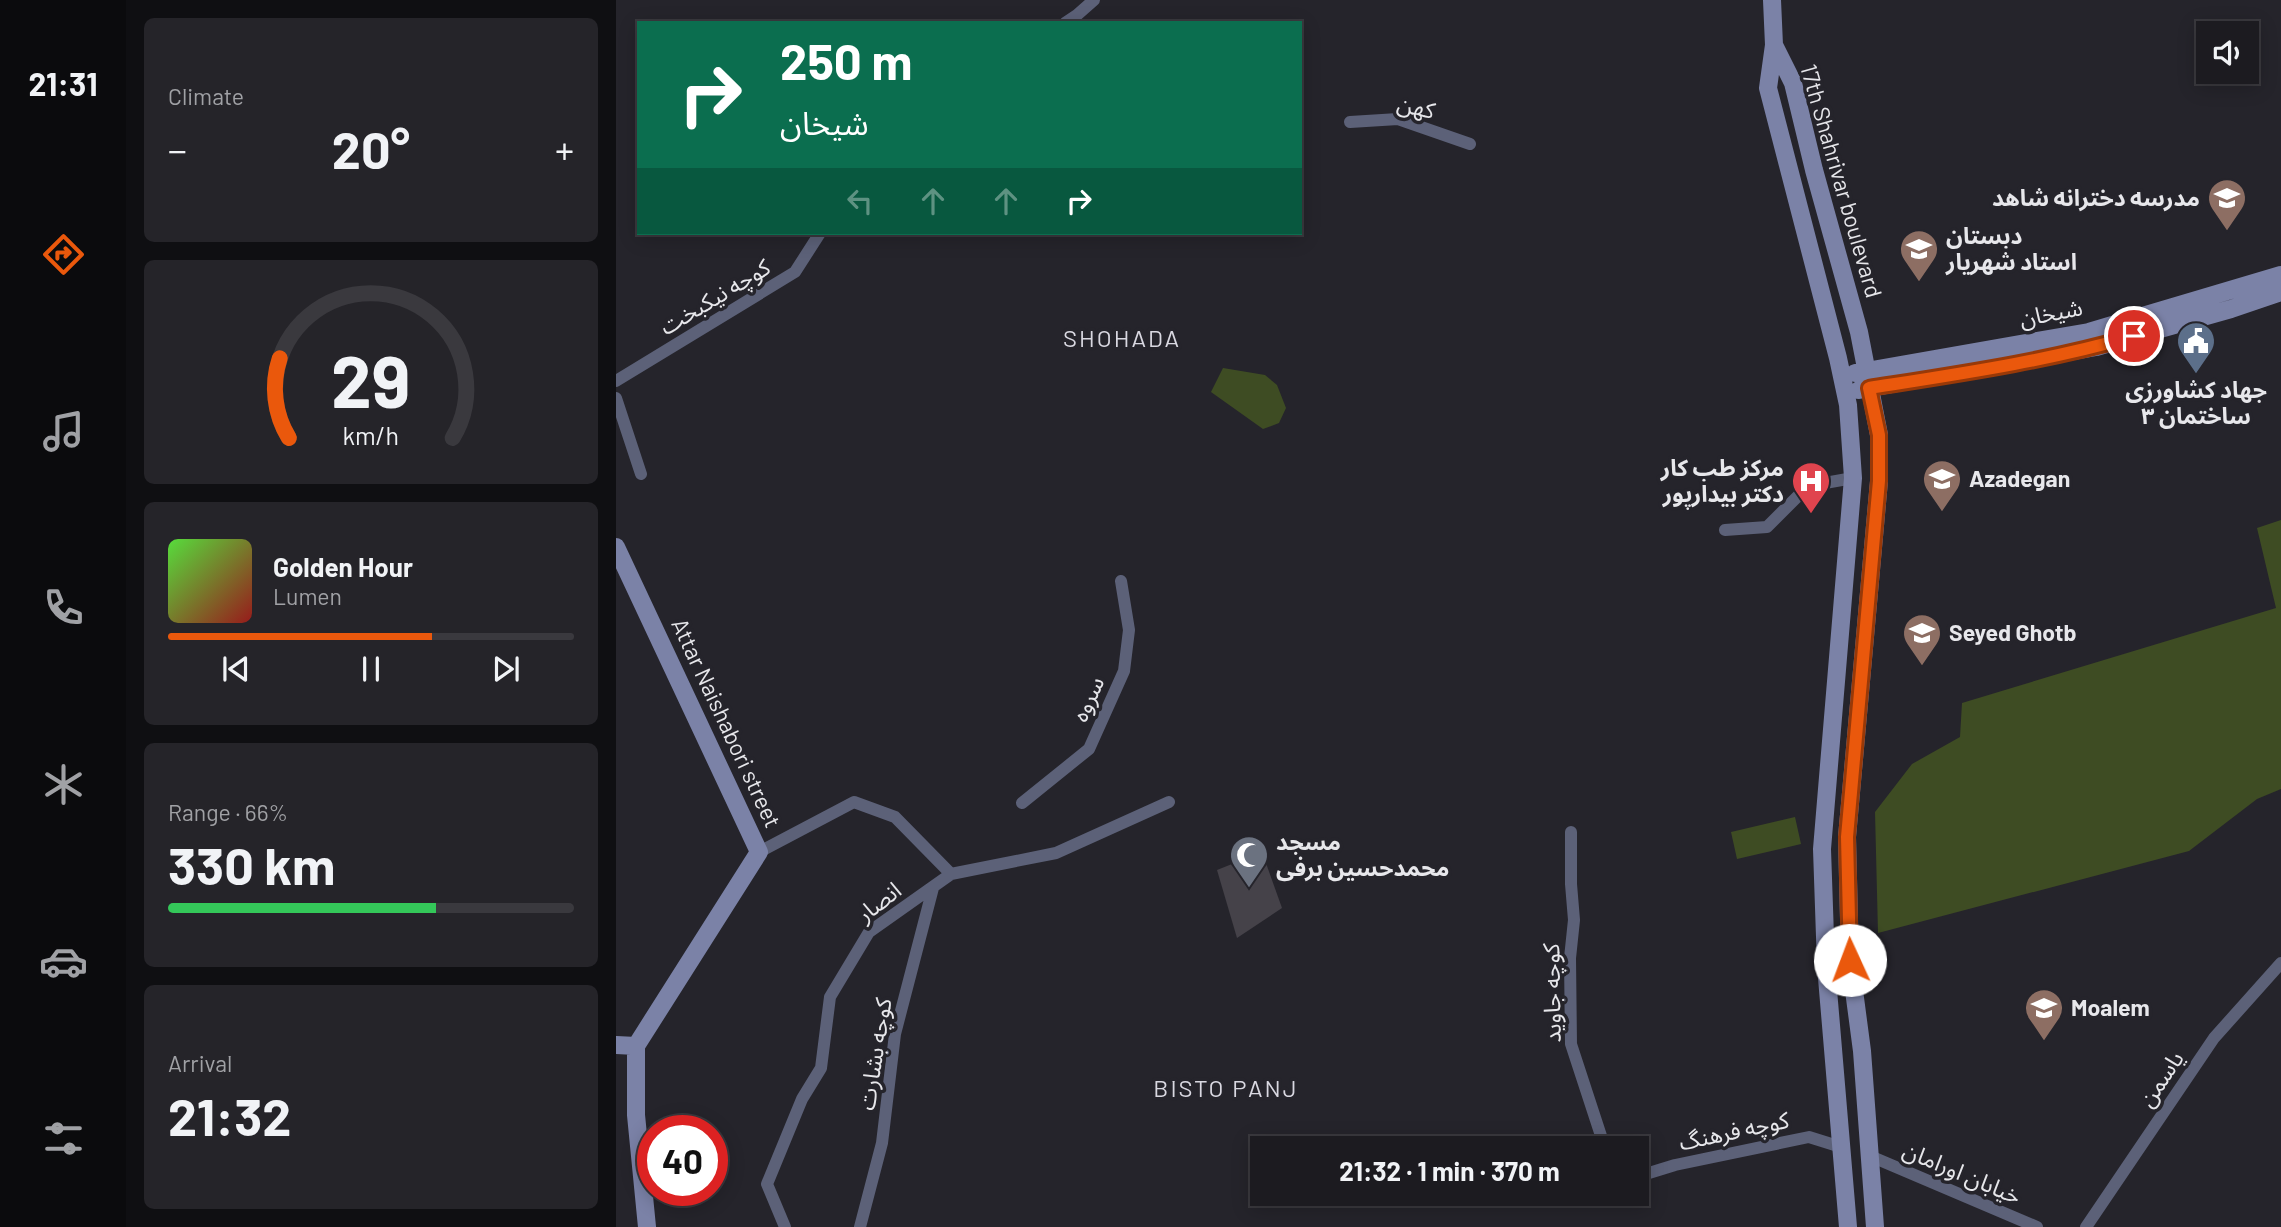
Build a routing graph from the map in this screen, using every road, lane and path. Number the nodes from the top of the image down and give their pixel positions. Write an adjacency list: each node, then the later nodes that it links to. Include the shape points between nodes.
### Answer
1 (1094, 0): 3 (street)
2 (1772, 0): 4 (street, 17th Shahrivar boulevard)
3 (1068, 21)
4 (1774, 45): 11 (street, 17th Shahrivar boulevard, via 1793,83); 13 (street, 17th Shahrivar boulevard, via 1768,88)
5 (1350, 122): 6 (street, کهن, via 1398,119)
6 (1470, 144)
7 (819, 235): 12 (street, کوچه نیکبخت, via 795,272)
8 (2281, 275): 10 (street, شیخان)
9 (2281, 292): 10 (street, شیخان)
10 (2189, 312): 11 (street, شیخان)
11 (1868, 380): 13 (street, شیخان); 31 (street, 17th Shahrivar boulevard, via 1879,435 1879,481 1847,837 1850,960)
12 (616, 381)
13 (1843, 383): 16 (street, 17th Shahrivar boulevard)
14 (616, 398): 15 (street)
15 (641, 474)
16 (1853, 478): 17 (street, via 1808,486 1767,527); 30 (street, 17th Shahrivar boulevard, via 1822,849 1826,967)
17 (1725, 530)
18 (617, 551): 23 (street, Attar Naishabori street)
19 (1121, 582): 21 (street, سروه, via 1129,630 1124,671 1089,748)
20 (1170, 802): 24 (street, انصار, via 1056,853)
21 (1022, 803)
22 (1571, 832): 29 (street, کوچه جاوید, via 1571,1044)
23 (759, 852): 24 (street, via 854,803 895,817); 28 (street, Attar Naishabori street)
24 (951, 874): 25 (street, انصار)
25 (933, 888): 34 (street, انصار, via 869,932 830,997 821,1068 802,1099 767,1184); 35 (street, کوچه بشارت, via 895,1034 882,1143)
26 (2281, 963): 39 (street, یاسمن, via 2214,1038)
27 (616, 1045): 28 (street)
28 (636, 1046): 33 (street, via 636,1115)
29 (1601, 1136)
30 (1841, 1147): 31 (street); 32 (street, کوچه فرهنگ, via 1809,1137); 36 (street, 17th Shahrivar boulevard)
31 (1870, 1156): 37 (street, 17th Shahrivar boulevard); 38 (street, خیابان اورامان)
32 (1649, 1173)
33 (647, 1227)
34 (785, 1227)
35 (860, 1227)
36 (1847, 1227)
37 (1875, 1227)
38 (2037, 1227)
39 (2086, 1227)

